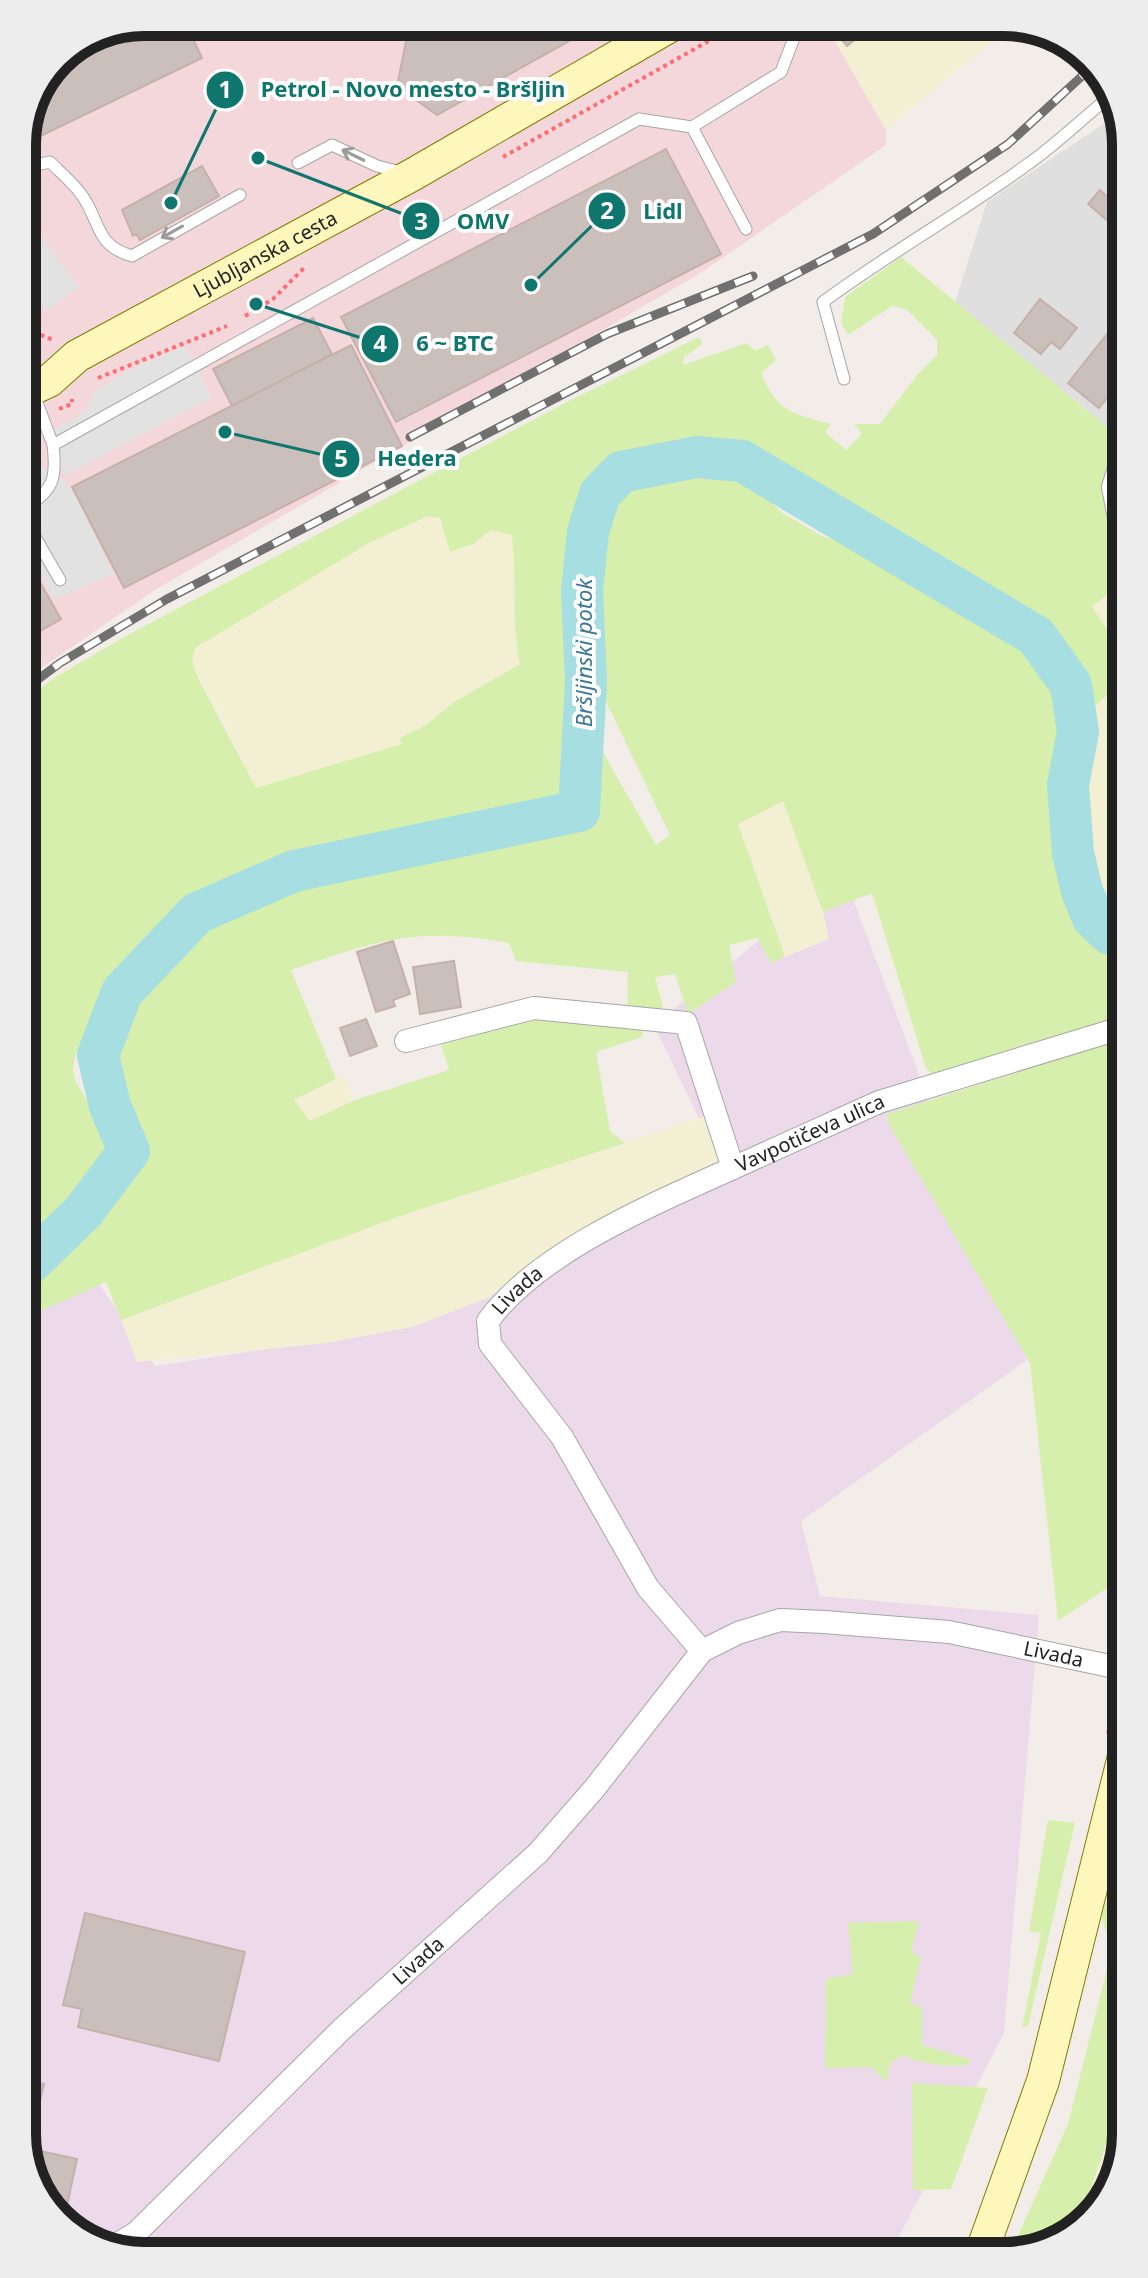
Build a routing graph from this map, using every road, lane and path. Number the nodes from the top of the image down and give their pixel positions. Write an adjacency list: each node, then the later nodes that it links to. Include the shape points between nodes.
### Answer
1 (653, 36): 9 (main road, Ljubljanska cesta)
2 (718, 36): 7 (path)
3 (793, 36): 5 (lane, via 781,72)
4 (1104, 102): 15 (lane, via 1032,162 823,302)
5 (692, 127): 11 (lane); 19 (lane, via 639,119)
6 (298, 163): 9 (lane, one-way to 6, via 332,145)
7 (492, 163)
8 (36, 165): 10 (lane, one-way to 8, via 132,256 106,243 82,195 50,162)
9 (412, 175): 17 (main road, Ljubljanska cesta, via 77,356 49,381)
10 (240, 195)
11 (746, 229)
12 (318, 260): 16 (path, via 273,299 224,328)
13 (36, 333): 14 (path)
14 (57, 340)
15 (844, 379)
16 (89, 380)
17 (36, 383)
18 (36, 407): 19 (lane)
19 (53, 445): 20 (lane, via 52,484)
20 (36, 501)
21 (36, 539): 22 (lane)
22 (60, 580)
23 (1112, 1031): 25 (street, Vavpotičeva ulica, via 879,1102)
24 (406, 1041): 25 (street, Vavpotičeva ulica, via 534,1008 686,1023)
25 (733, 1168): 26 (street, Livada, via 648,1207 558,1258 506,1296 488,1321 490,1344 562,1437 648,1588)
26 (702, 1651): 27 (street, Livada, via 780,1620 949,1632); 31 (street, Livada, via 538,1853 342,2029)
27 (1112, 1666)
28 (1112, 1720): 29 (path)
29 (1110, 1727)
30 (1112, 1804): 32 (main road, via 1043,2081)
31 (124, 2240)
32 (985, 2242)

